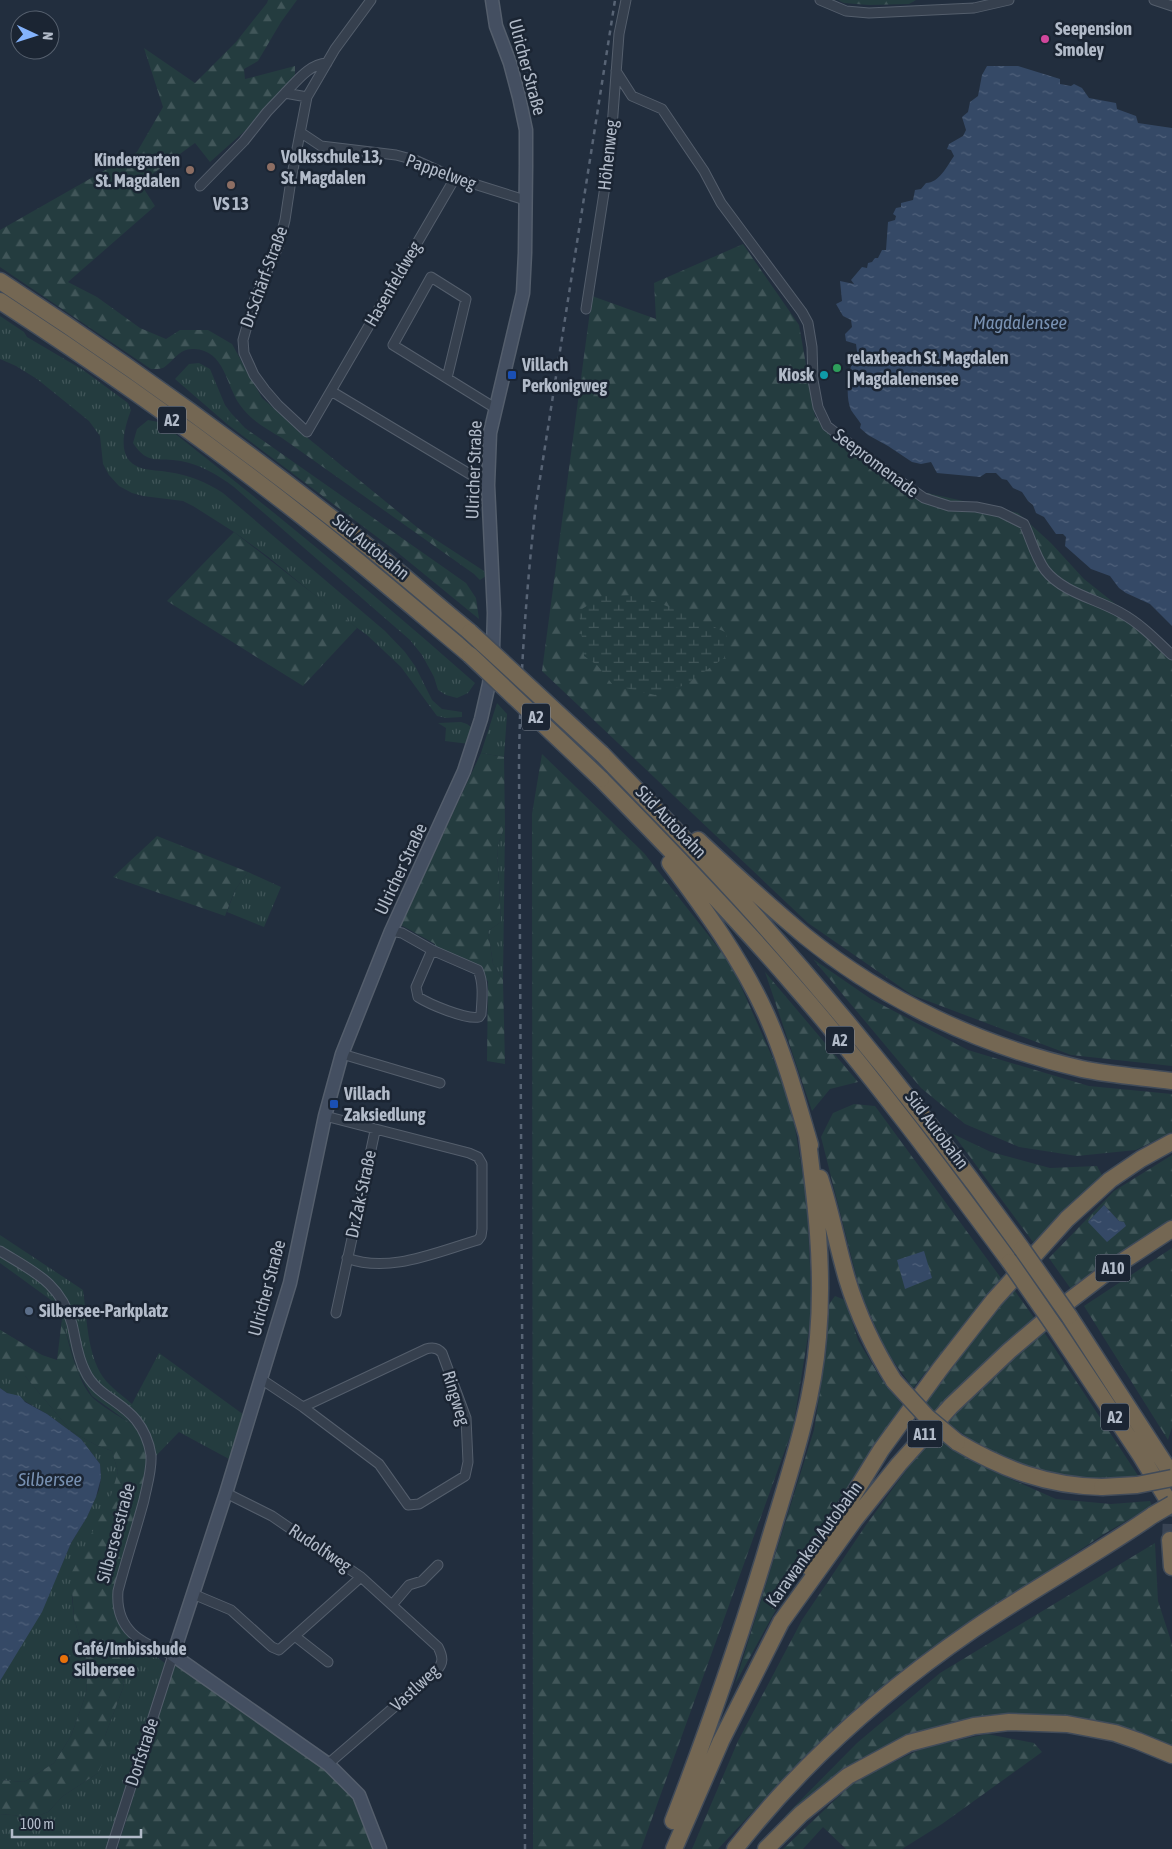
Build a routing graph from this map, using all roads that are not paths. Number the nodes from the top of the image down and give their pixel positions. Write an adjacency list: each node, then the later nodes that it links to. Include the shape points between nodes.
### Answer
1 (371, 0): 8 (street, Dr.Schärf-Straße)
2 (492, 0): 15 (street, Ulricher Straße, via 496,26 510,63 526,130)
3 (626, 0): 9 (street, Höhenweg)
4 (820, 0): 5 (street, via 846,11 869,13 974,8)
5 (1009, 0)
6 (1154, 0): 7 (street)
7 (1172, 6)
8 (327, 63): 10 (street, via 314,66); 11 (street, Dr.Schärf-Straße)
9 (616, 71): 18 (street, Höhenweg, via 610,154); 24 (street, Seepromenade, via 632,96 662,109 704,171 721,203 802,312 808,323 818,407 827,426 924,498 949,506 1000,512 1024,524 1040,562 1058,582 1122,613)
10 (285, 93): 11 (street); 14 (street)
11 (307, 97): 12 (street, Dr.Schärf-Straße)
12 (300, 132): 13 (street, Pappelweg, via 321,146 415,160); 22 (street, Dr.Schärf-Straße, via 278,247 254,301 243,340 244,353 260,382 278,405)
13 (455, 178): 15 (street, Pappelweg); 20 (street, Hasenfeldweg)
14 (200, 186)
15 (526, 200): 21 (street, Ulricher Straße, via 523,293)
16 (6, 285): 25 (highway, Süd Autobahn / A2, bridge, via 159,389 372,550 470,632 602,754)
17 (0, 301): 26 (highway, Süd Autobahn / A2, bridge, via 248,474 336,543 470,655)
18 (586, 309)
19 (447, 378): 19 (street, via 466,299 431,277 393,345); 21 (street)
20 (331, 391): 22 (street, Hasenfeldweg); 23 (street)
21 (495, 408): 23 (street, Ulricher Straße, via 490,433)
22 (307, 432)
23 (488, 485): 27 (street, Ulricher Straße, via 494,613 489,684 481,720 458,786)
24 (1172, 654)
25 (658, 811): 30 (highway, via 682,825 805,936 899,1000 951,1026 1013,1050 1083,1069); 40 (highway, Süd Autobahn / A2, bridge, via 820,990 894,1080 1022,1250)
26 (653, 832): 34 (highway, via 670,863 735,955 766,1014 790,1074); 40 (highway, Süd Autobahn / A2, bridge, via 793,983 889,1100 1010,1262)
27 (392, 931): 28 (street, Ulricher Straße); 29 (street, Ulricher Straße)
28 (432, 950): 28 (street, Ulricher Straße, via 416,987 418,997 479,1018 478,970)
29 (342, 1054): 31 (street); 32 (street, Ulricher Straße)
30 (1172, 1080)
31 (440, 1083)
32 (325, 1116): 33 (street, Dr.Zak-Straße); 41 (street, Ulricher Straße, via 290,1283)
33 (375, 1130): 38 (street, Dr.Zak-Straße); 38 (street, Dr.Zak-Straße, via 478,1157 482,1164 481,1236 478,1240 397,1263 372,1265)
34 (807, 1134): 43 (highway, bridge, via 864,1326 894,1381 926,1417 957,1442 1025,1475 1102,1487 1136,1485); 62 (highway, via 820,1267 818,1338 810,1397 751,1602)
35 (1172, 1142): 54 (highway, via 1110,1180 1061,1226 994,1300 881,1450 806,1571)
36 (1172, 1229): 40 (highway, A10, via 1112,1269)
37 (0, 1251): 56 (street, Silberseestraße, via 48,1283 62,1297 80,1363 90,1381 132,1415 146,1437 151,1455 149,1479 117,1601 126,1627 152,1647)
38 (347, 1258): 39 (street, Dr.Zak-Straße)
39 (336, 1313)
40 (1060, 1318): 43 (highway, Süd Autobahn / A2); 45 (highway, Süd Autobahn / A2); 54 (highway, Karawanken Autobahn / A11, via 1009,1351 951,1406 855,1519)
41 (261, 1379): 42 (street, Ringweg); 44 (street, Ulricher Straße)
42 (303, 1407): 42 (street, Ringweg, via 378,1464 408,1505 419,1504 465,1476 468,1462 466,1418 440,1350 426,1349)
43 (1172, 1476)
44 (226, 1493): 51 (street, Rudolfweg, via 272,1516); 52 (street, Ulricher Straße)
45 (1172, 1506): 47 (highway, bridge)
46 (1172, 1514): 47 (highway)
47 (1120, 1538): 64 (highway, via 973,1630 880,1701 784,1791)
48 (1170, 1540): 50 (highway)
49 (438, 1565): 53 (street, via 422,1581 409,1585)
50 (1172, 1567)
51 (361, 1577): 53 (street, Vastlweg); 55 (street, Rudolfweg)
52 (193, 1594): 55 (street, Rudolfweg, via 231,1610 272,1648 279,1650); 56 (street, Ulricher Straße)
53 (392, 1605): 59 (street, Vastlweg, via 438,1648 442,1655 441,1667)
54 (782, 1622): 63 (highway, Karawanken Autobahn / A11, via 721,1741)
55 (296, 1637): 57 (street)
56 (173, 1655): 59 (street, Silberseestraße); 60 (street, Dorfstraße)
57 (328, 1662)
58 (1172, 1755): 65 (highway, via 1115,1734 1067,1724 1008,1722 950,1731 909,1743 848,1776 801,1814)
59 (328, 1764): 61 (street, Silberseestraße, via 359,1795)
60 (111, 1849)
61 (380, 1849)
62 (663, 1849)
63 (674, 1849)
64 (735, 1849)
65 (766, 1849)

